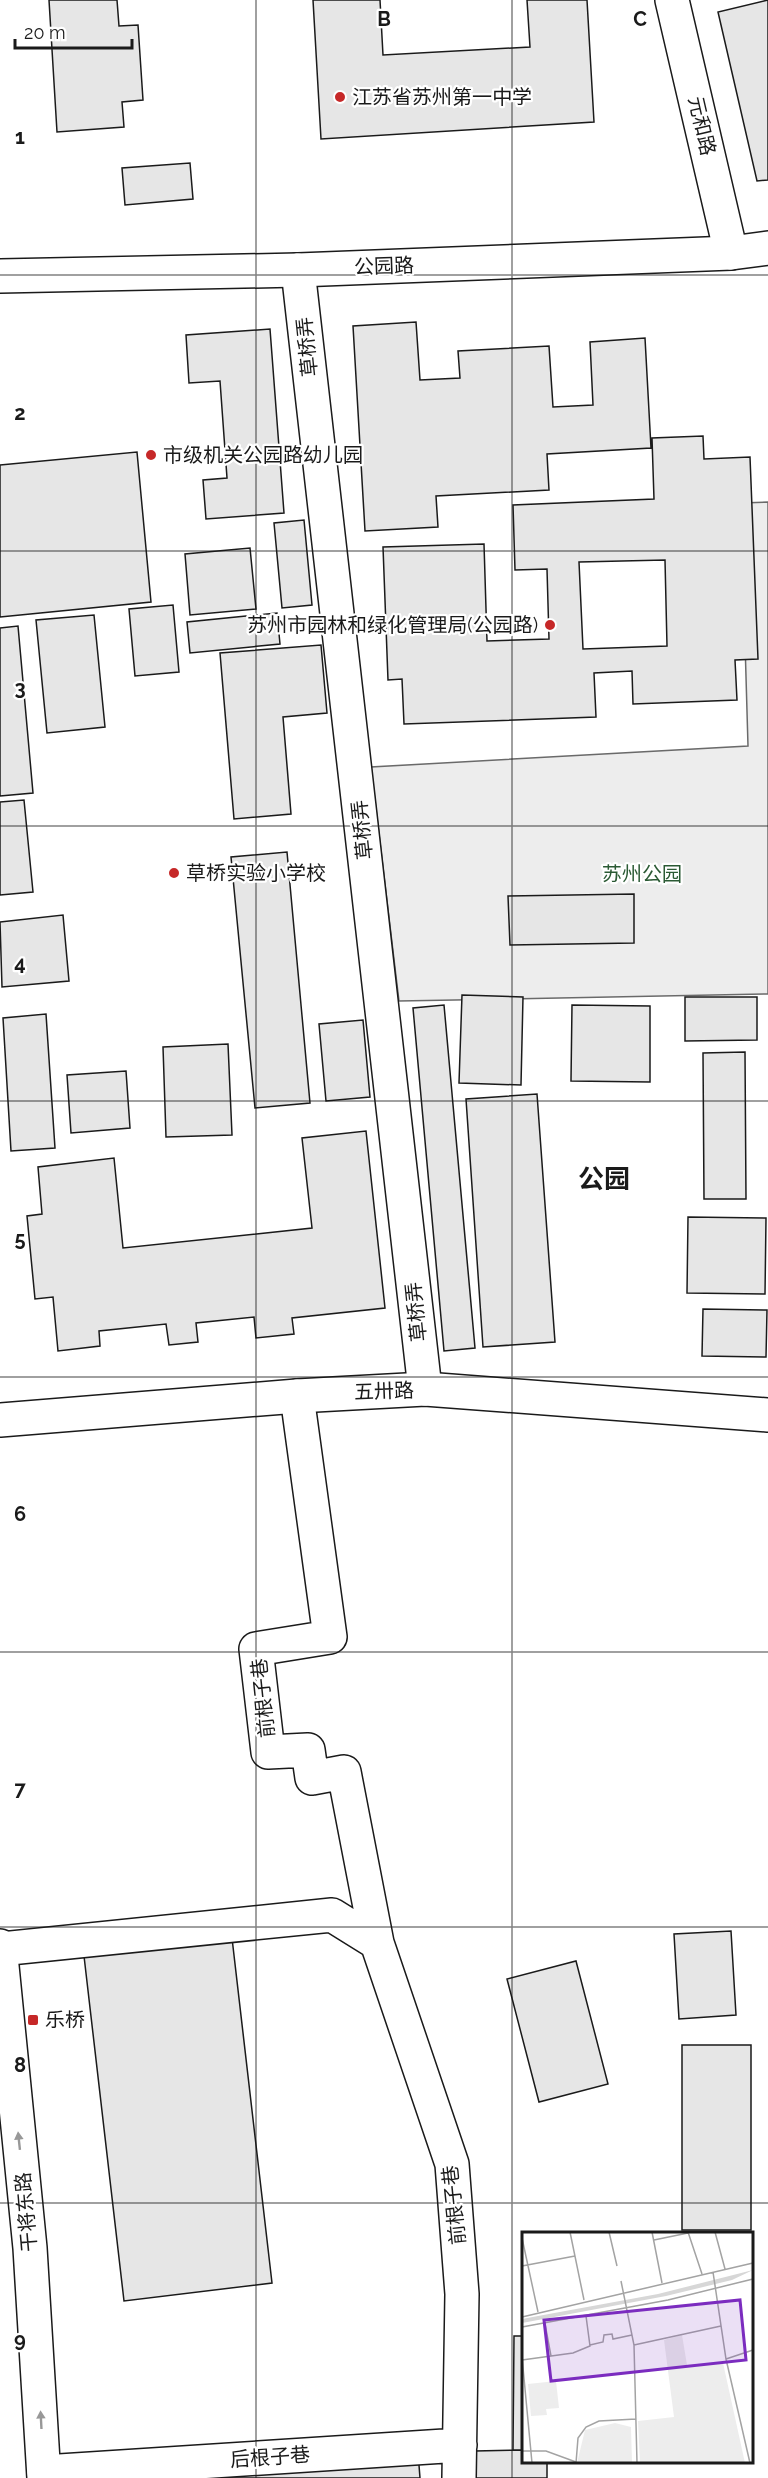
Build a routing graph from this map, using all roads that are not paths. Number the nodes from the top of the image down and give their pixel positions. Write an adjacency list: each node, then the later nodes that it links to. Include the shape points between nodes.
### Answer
1 (672, 0): 3 (street, 元和路)
2 (768, 248): 3 (street, 公园路)
3 (731, 253): 4 (street, 公园路)
4 (298, 270): 5 (street, 公园路); 6 (street, 草桥弄)
5 (0, 276)
6 (425, 1389): 7 (street, 五卅路); 8 (street, 五卅路)
7 (297, 1396): 9 (street, 五卅路); 10 (street, 前根子巷, via 330,1637 256,1649 268,1752 308,1750 312,1778 344,1772)
8 (768, 1415)
9 (0, 1420)
10 (377, 1943): 11 (street, via 332,1915); 12 (street, 前根子巷, via 452,2164 462,2294)
11 (0, 1947): 13 (street, 干将东路, one-way to 11, via 30,2248)
12 (460, 2445): 13 (street, 后根子巷); 14 (street, 前根子巷)
13 (44, 2475)
14 (459, 2478)

